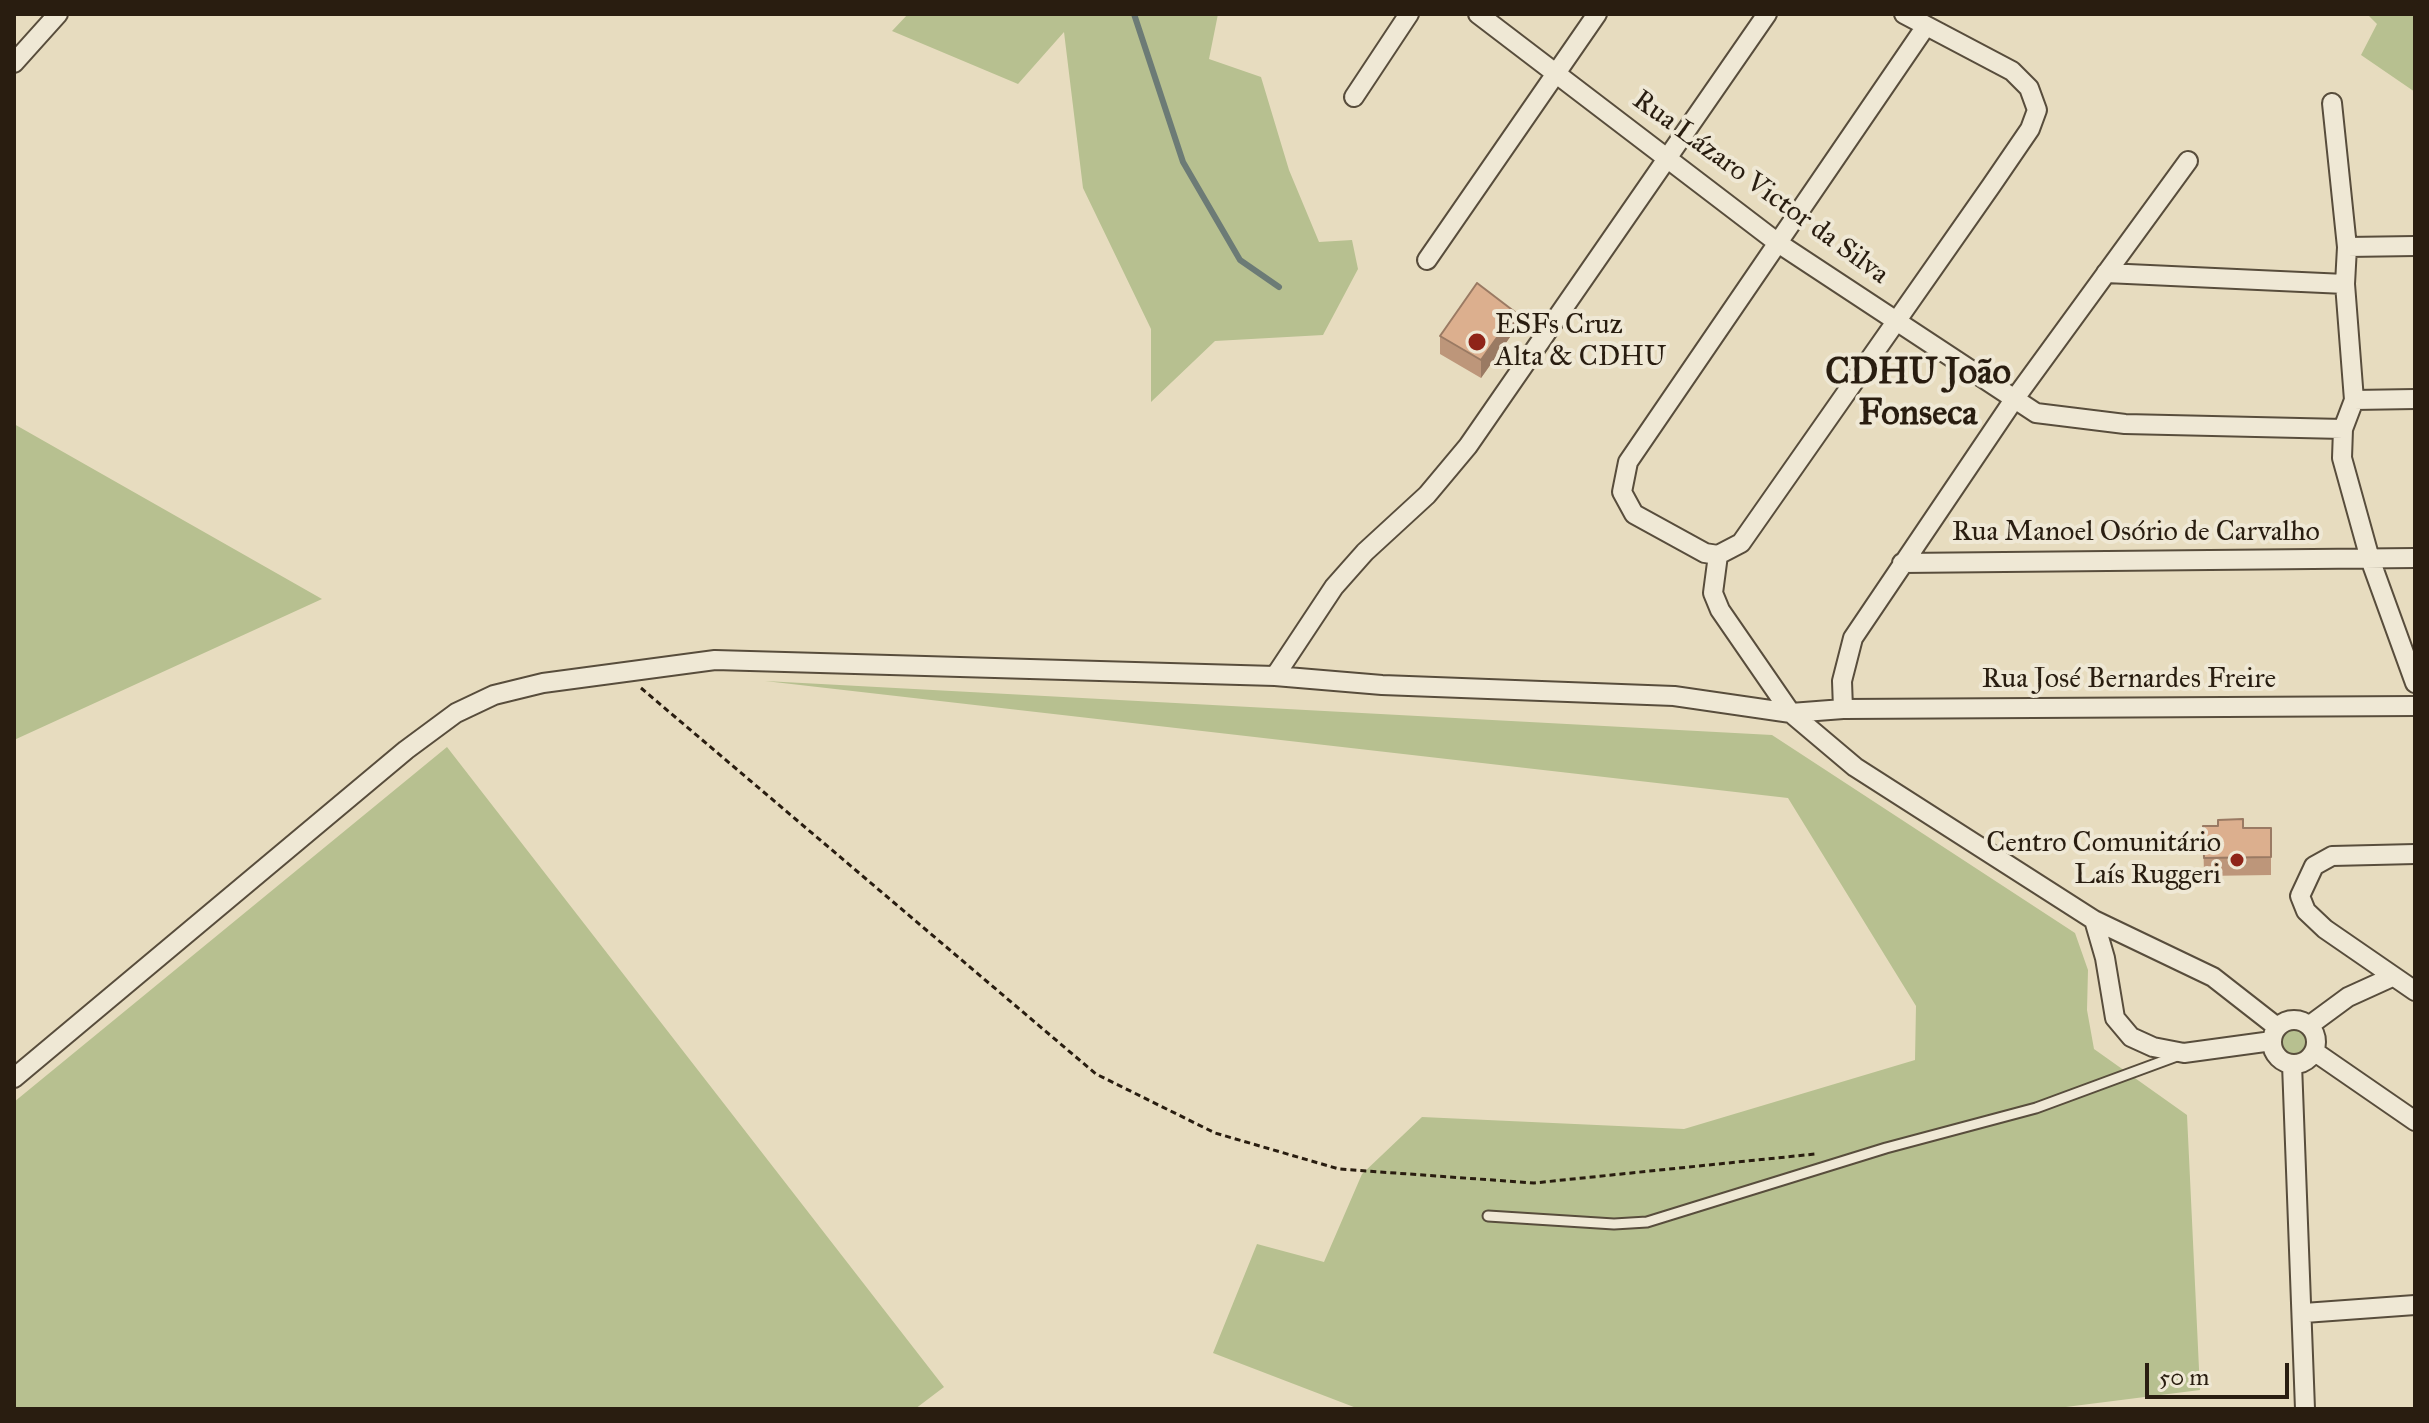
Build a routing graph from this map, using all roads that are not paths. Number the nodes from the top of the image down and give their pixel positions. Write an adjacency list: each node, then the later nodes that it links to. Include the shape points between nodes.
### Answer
1 (58, 14): 8 (street)
2 (1409, 14): 10 (street)
3 (1478, 14): 9 (street, Rua Lázaro Victor da Silva)
4 (1597, 14): 9 (street)
5 (1767, 14): 12 (street)
6 (1904, 14): 7 (street)
7 (1926, 26): 14 (street); 20 (street, via 2012,71 2029,88 2037,110 2022,141)
8 (14, 63)
9 (1557, 71): 12 (street, Rua Lázaro Victor da Silva); 17 (street)
10 (1354, 97)
11 (2332, 103): 16 (street)
12 (1668, 159): 14 (street, Rua Lázaro Victor da Silva); 29 (street, via 1468,446 1427,495 1334,587)
13 (2188, 161): 18 (street)
14 (1778, 243): 20 (street, Rua Lázaro Victor da Silva); 25 (street, via 1628,462 1623,479 1626,502 1647,523 1705,553)
15 (2415, 246): 16 (street)
16 (2347, 247): 19 (street)
17 (1427, 260)
18 (2106, 273): 19 (street); 23 (street)
19 (2345, 284): 22 (street)
20 (1896, 321): 23 (street, Rua Lázaro Victor da Silva); 25 (street, via 1741,543)
21 (2415, 399): 22 (street)
22 (2354, 400): 24 (street)
23 (2013, 401): 24 (street, Rua Lázaro Victor da Silva, via 2036,413 2076,420); 28 (street)
24 (2343, 429): 27 (street, via 2342,458)
25 (1724, 553): 33 (street, via 1713,593 1720,610)
26 (2415, 558): 27 (street, Rua Manoel Osório de Carvalho)
27 (2370, 559): 28 (street, Rua Manoel Osório de Carvalho); 30 (street)
28 (1902, 563): 32 (street, via 1853,638 1845,658)
29 (1275, 676): 33 (street, Rua José Bernardes Freire, via 1674,696); 43 (street, Rua José Bernardes Freire, via 715,660 543,683 494,695 456,713 394,760)
30 (2415, 683)
31 (2415, 706): 32 (street, Rua José Bernardes Freire)
32 (1843, 709): 33 (street, Rua José Bernardes Freire)
33 (1791, 713): 35 (street, via 1855,767)
34 (2415, 854): 36 (street, via 2332,856 2314,866 2300,896 2306,911 2325,929)
35 (2094, 920): 39 (street, via 2213,977); 41 (street, via 2115,1018 2131,1037)
36 (2392, 977): 37 (street); 38 (street, via 2348,997)
37 (2415, 991)
38 (2310, 1025): 39 (street, via 2296,1019); 40 (street)
39 (2274, 1034): 41 (street); 42 (street, via 2276,1055)
40 (2315, 1052): 42 (street); 44 (street)
41 (2184, 1053): 45 (lane, via 2036,1108 1647,1222)
42 (2292, 1064): 47 (street)
43 (14, 1078)
44 (2415, 1121)
45 (1488, 1216)
46 (2415, 1305): 47 (street)
47 (2304, 1313): 48 (street)
48 (2305, 1409)

